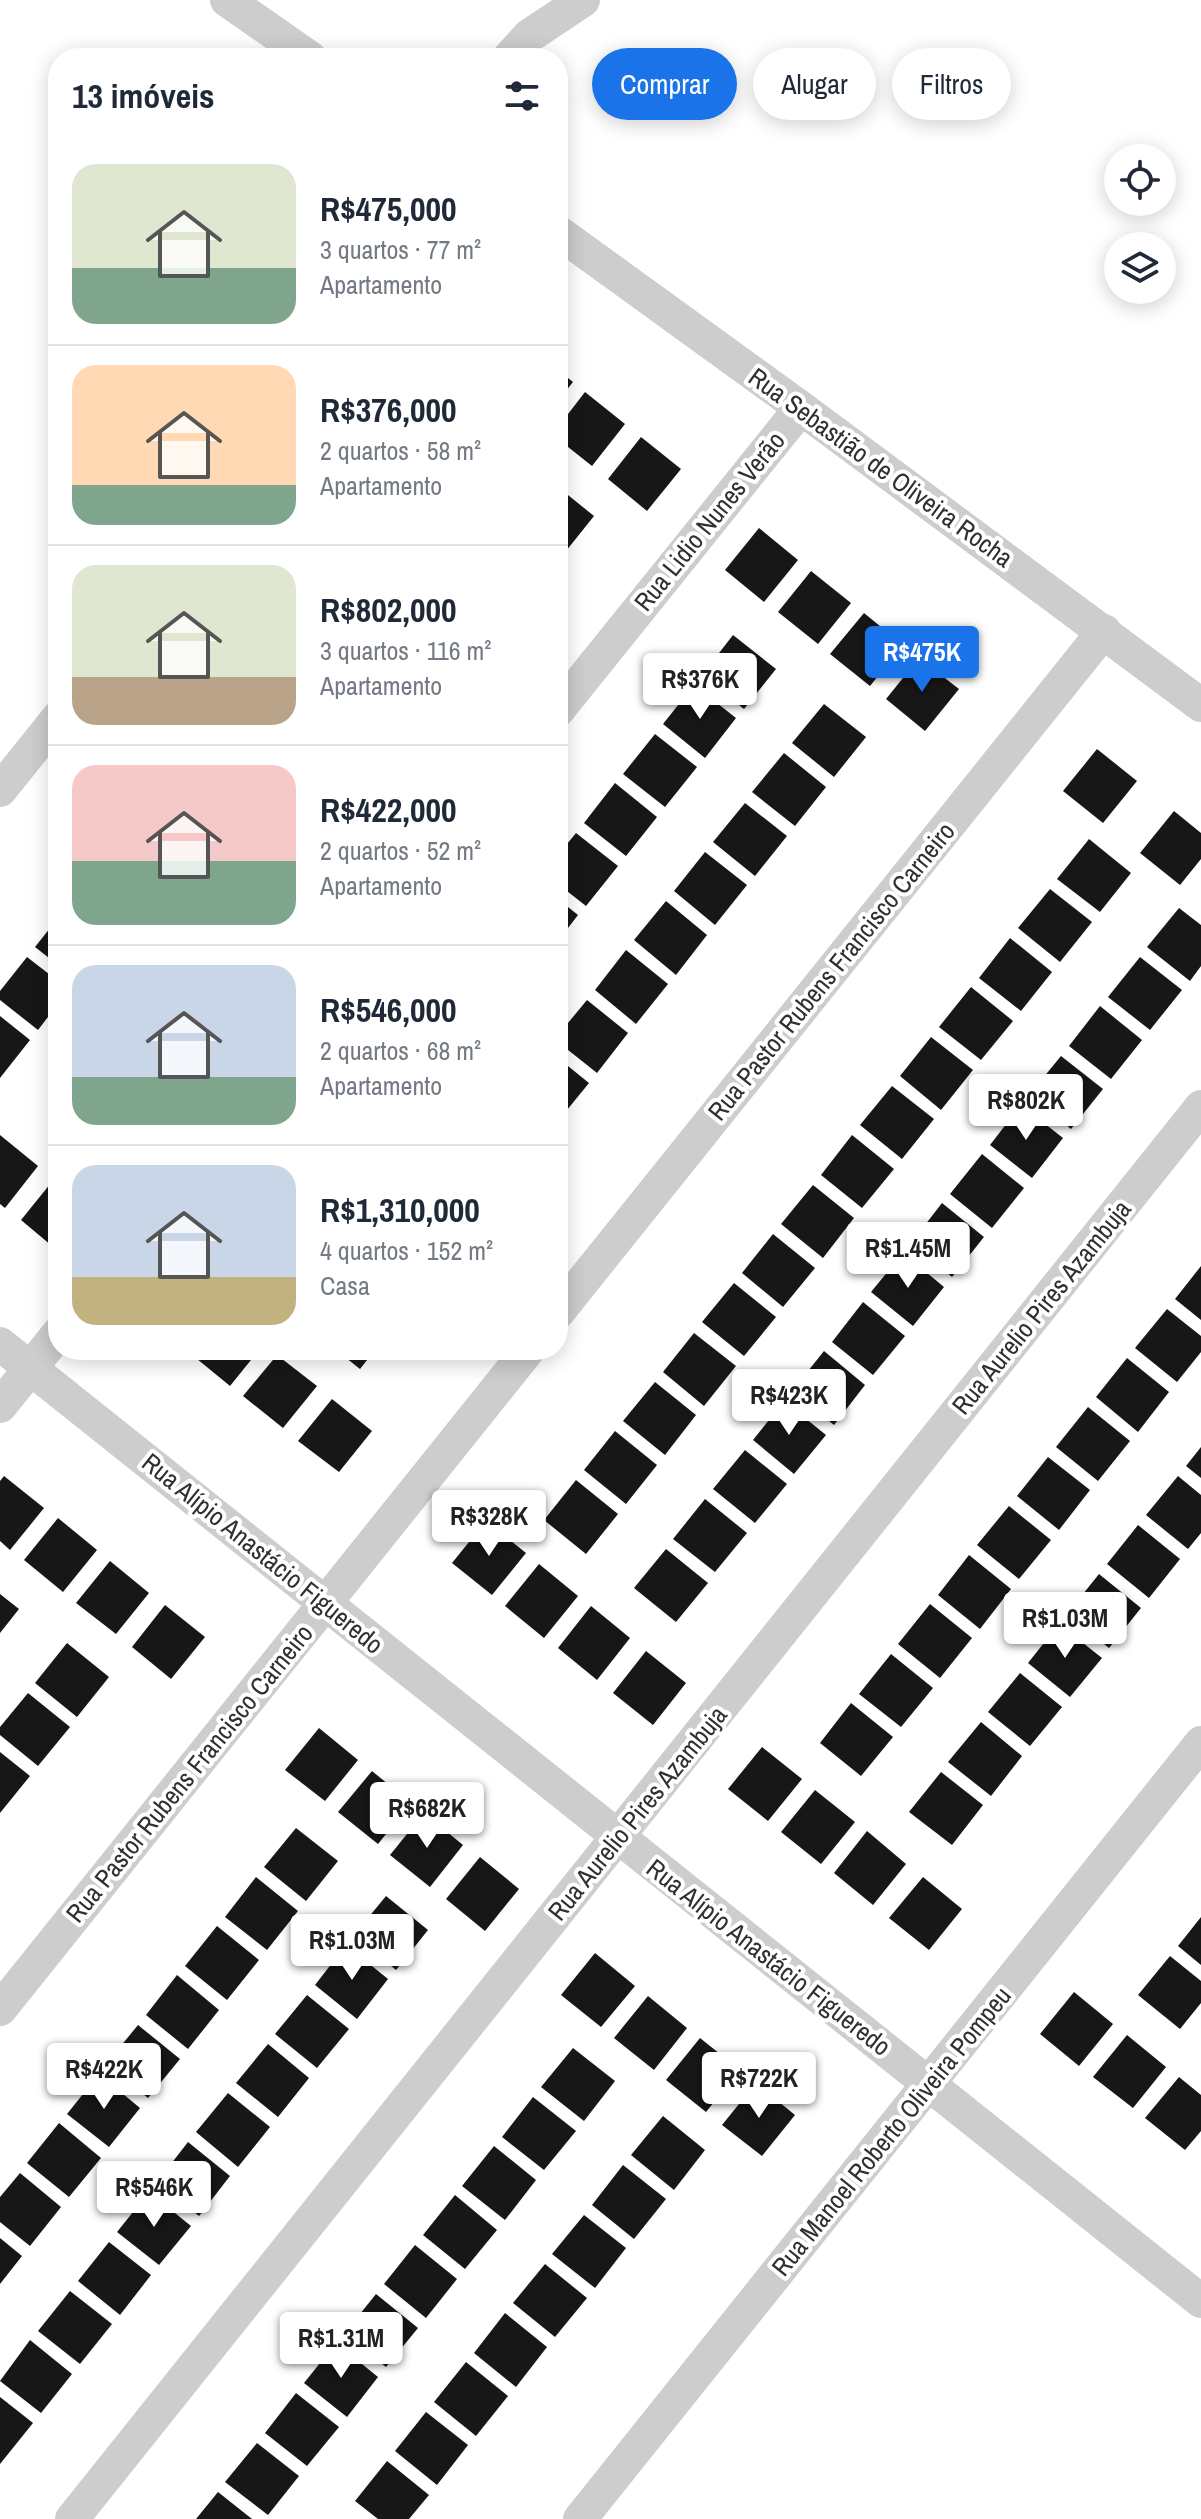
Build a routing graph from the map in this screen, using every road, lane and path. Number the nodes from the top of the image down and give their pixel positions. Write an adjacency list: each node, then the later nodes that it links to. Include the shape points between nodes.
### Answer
1 (227, 0): 3 (street)
2 (583, 0): 4 (street)
3 (296, 48)
4 (518, 48)
5 (568, 239): 6 (street, Rua Sebastião de Oliveira Rocha)
6 (801, 408): 7 (street, Rua Sebastião de Oliveira Rocha); 8 (street, Rua Lidio Nunes Verão)
7 (1104, 631): 9 (street, Rua Sebastião de Oliveira Rocha); 13 (street, Rua Pastor Rubens Francisco Carneiro)
8 (568, 698)
9 (1201, 705)
10 (48, 730): 11 (street)
11 (0, 790)
12 (1201, 1107): 21 (street, Rua Aurelio Pires Azambuja)
13 (568, 1300)
14 (0, 1344): 17 (street, Rua Alípio Anastácio Figueredo)
15 (48, 1346): 17 (street)
16 (520, 1360): 19 (street, Rua Pastor Rubens Francisco Carneiro)
17 (30, 1368): 18 (street); 19 (street, Rua Alípio Anastácio Figueredo)
18 (0, 1406)
19 (325, 1603): 21 (street, Rua Alípio Anastácio Figueredo); 22 (street, Rua Pastor Rubens Francisco Carneiro)
20 (1201, 1743): 23 (street, Rua Manoel Roberto Oliveira Pompeu)
21 (618, 1836): 23 (street, Rua Alípio Anastácio Figueredo); 25 (street, Rua Aurelio Pires Azambuja)
22 (0, 2009)
23 (929, 2084): 24 (street, Rua Alípio Anastácio Figueredo); 26 (street, Rua Manoel Roberto Oliveira Pompeu)
24 (1201, 2301)
25 (72, 2519)
26 (580, 2519)

